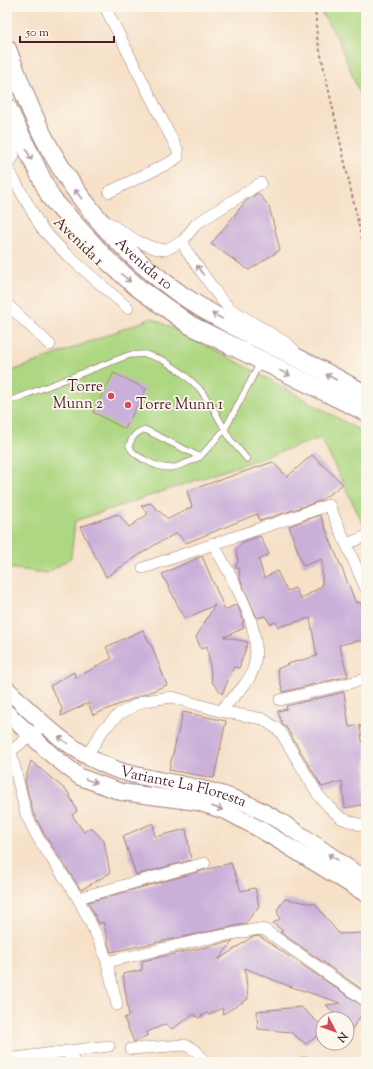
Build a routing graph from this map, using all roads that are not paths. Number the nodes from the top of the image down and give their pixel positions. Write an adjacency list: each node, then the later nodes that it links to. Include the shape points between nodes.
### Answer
1 (105, 7): 7 (street, via 178,151 178,157 171,162)
2 (7, 49): 8 (main road, Avenida 10, one-way to 2, via 70,183 49,148)
3 (7, 107): 4 (main road, Avenida 10)
4 (15, 126): 5 (street, via 7,134 14,156); 14 (main road, Avenida 10, one-way to 14, via 51,198 107,260 137,287 190,325)
5 (7, 166): 11 (street, Avenida 1, via 42,229 67,255)
6 (262, 182): 9 (street, via 196,224)
7 (109, 192)
8 (92, 211): 9 (street, via 137,241 154,248 166,250); 13 (main road, Avenida 10, one-way to 8, via 200,307 158,278 124,247)
9 (183, 241): 13 (street, one-way to 9, via 288,344 229,308 186,250)
10 (7, 304): 12 (street)
11 (128, 308)
12 (50, 345)
13 (299, 360): 15 (main road, Avenida 10, one-way to 13)
14 (261, 361): 17 (main road, Avenida 10, one-way to 17); 18 (lane)
15 (366, 395)
16 (7, 402): 18 (lane, via 129,355 145,354 163,360 199,388)
17 (366, 412)
18 (224, 429): 19 (lane); 20 (lane)
19 (200, 457): 19 (lane, via 146,430 139,431 132,438 130,446 132,453 167,469)
20 (247, 459)
21 (366, 536): 23 (street)
22 (213, 543): 23 (street, via 329,505); 24 (street); 29 (street, via 243,601 253,628 255,649 252,670 241,688)
23 (347, 544): 25 (street)
24 (143, 568)
25 (366, 589)
26 (366, 679): 28 (street)
27 (7, 689): 31 (main road, Variante La Floresta)
28 (280, 700)
29 (220, 711): 34 (street, via 172,697 144,701 119,714 103,730); 35 (street, via 263,719 280,731 319,796 341,818)
30 (7, 713): 32 (main road, Variante La Floresta)
31 (44, 726): 32 (street); 34 (main road, Variante La Floresta, one-way to 31)
32 (32, 736): 33 (street); 38 (main road, Variante La Floresta, one-way to 38, via 80,777 121,792 197,802 228,812)
33 (9, 753): 39 (street, via 26,814 38,838)
34 (86, 757): 37 (main road, Variante La Floresta, one-way to 34, via 354,872 266,813 230,797 125,773)
35 (366, 828)
36 (205, 863): 39 (street)
37 (366, 877)
38 (366, 894)
39 (78, 898): 40 (street)
40 (107, 962): 41 (street, via 204,939 265,930); 42 (street)
41 (366, 1001)
42 (117, 1005)
43 (109, 1046): 45 (street)
44 (131, 1049): 48 (street, via 184,1045 197,1052)
45 (66, 1052): 46 (street); 47 (street)
46 (7, 1059)
47 (75, 1062)
48 (204, 1062)

